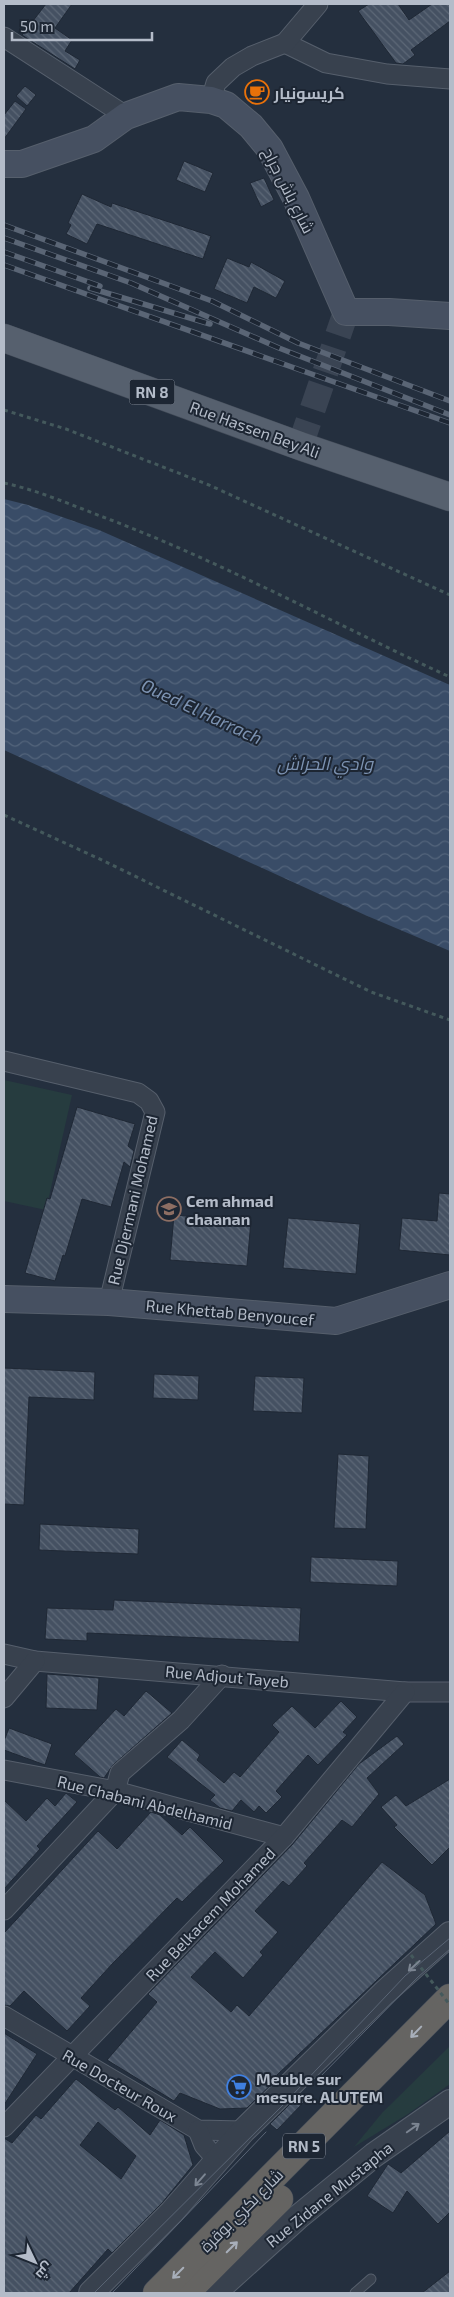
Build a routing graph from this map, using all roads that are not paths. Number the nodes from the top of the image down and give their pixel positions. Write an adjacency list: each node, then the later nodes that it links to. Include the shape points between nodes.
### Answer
1 (318, 4): 3 (street)
2 (4, 37): 6 (street)
3 (285, 43): 4 (street, via 326,63 387,74); 5 (street, via 234,67 216,83)
4 (450, 79)
5 (211, 100): 6 (main road, شارع باش جراح, via 178,97); 8 (main road, شارع باش جراح, via 226,105 252,126 270,149 296,198 346,312)
6 (126, 116): 7 (main road, شارع باش جراح, via 94,140 22,164)
7 (4, 164)
8 (450, 316)
9 (4, 338): 10 (main road, Rue Hassen Bey Ali / RN 8)
10 (450, 497)
11 (4, 1061): 14 (street, Rue Djermani Mohamed, via 138,1093 152,1105 155,1112)
12 (450, 1285): 14 (main road, Rue Khettab Benyoucef, via 336,1321)
13 (4, 1299): 14 (main road, Rue Khettab Benyoucef)
14 (109, 1302)
15 (4, 1654): 16 (street, Rue Adjout Tayeb)
16 (35, 1661): 17 (street, Rue Adjout Tayeb); 20 (street)
17 (222, 1675): 18 (street, Rue Adjout Tayeb); 22 (street, via 181,1720 120,1774)
18 (405, 1692): 19 (street, Rue Adjout Tayeb); 23 (street, Rue Belkacem Mohamed)
19 (450, 1692)
20 (4, 1698)
21 (4, 1770): 22 (street, Rue Chabani Abdelhamid)
22 (115, 1791): 23 (street, Rue Chabani Abdelhamid); 24 (street)
23 (284, 1837): 29 (street, Rue Belkacem Mohamed)
24 (4, 1910)
25 (450, 1934): 33 (street, one-way to 33, via 384,1993)
26 (450, 1998): 37 (highway, شارع بكري بوقرة / RN 5, one-way to 37)
27 (4, 2016): 29 (street, Rue Docteur Roux)
28 (450, 2023): 38 (highway, شارع بكري بوقرة / RN 5, one-way to 28)
29 (72, 2057): 31 (street, Rue Belkacem Mohamed); 32 (street, Rue Docteur Roux)
30 (450, 2102): 39 (street, Rue Zidane Mustapha, one-way to 30, via 297,2218 374,2155)
31 (4, 2127)
32 (198, 2130): 33 (street, Rue Docteur Roux); 34 (street, via 204,2145)
33 (242, 2131): 34 (street)
34 (217, 2160): 36 (street, one-way to 36, via 160,2225)
35 (372, 2279): 40 (lane)
36 (91, 2293)
37 (157, 2293)
38 (184, 2293)
39 (214, 2293)
40 (355, 2293)

